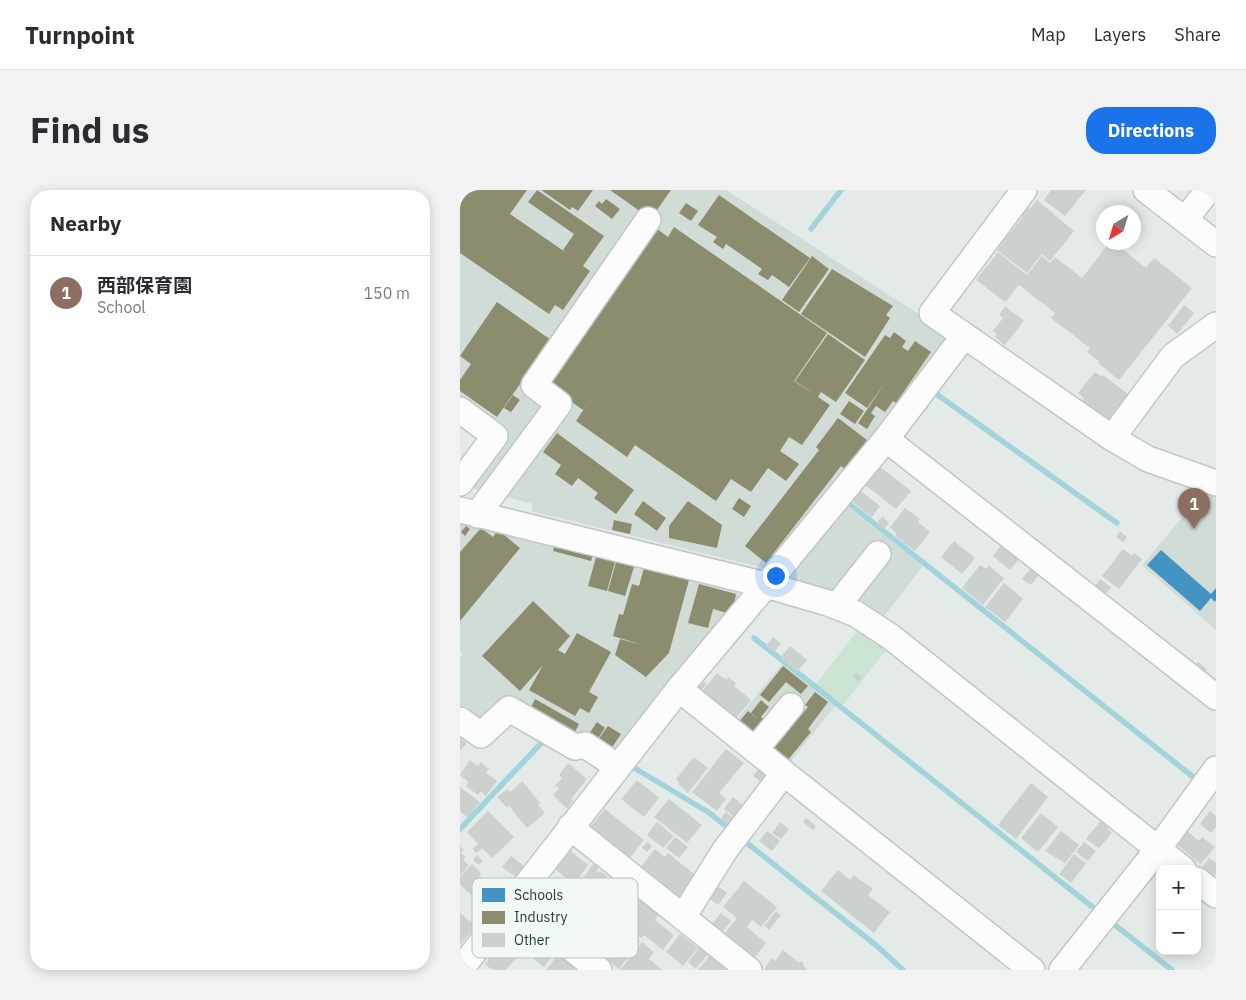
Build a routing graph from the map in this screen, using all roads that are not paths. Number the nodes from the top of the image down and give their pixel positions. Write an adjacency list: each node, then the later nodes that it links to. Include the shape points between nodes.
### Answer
1 (1024, 190): 8 (street, via 932,313)
2 (1146, 190): 5 (street)
3 (1208, 190): 5 (street)
4 (648, 220): 14 (street, via 534,385 559,404)
5 (1185, 220): 6 (street)
6 (1216, 244)
7 (1216, 325): 10 (street, via 1173,356)
8 (964, 336): 10 (street); 11 (street)
9 (460, 410): 13 (street, via 495,436)
10 (1112, 438): 12 (street, via 1148,459)
11 (886, 439): 16 (street); 19 (street)
12 (1215, 482)
13 (460, 483)
14 (469, 512): 16 (street)
15 (878, 554): 17 (street)
16 (766, 585): 17 (street); 18 (street)
17 (837, 606): 27 (street, via 856,614 891,637)
18 (679, 689): 22 (street); 23 (street)
19 (1216, 697)
20 (791, 706): 22 (street)
21 (460, 720): 23 (street, via 481,736 509,709 575,747 585,745)
22 (756, 750): 25 (street)
23 (618, 767): 26 (street)
24 (1216, 769): 27 (street)
25 (784, 773): 34 (street, via 725,850); 38 (street)
26 (570, 827): 29 (street); 30 (street)
27 (1158, 849): 28 (street); 39 (street)
28 (1178, 865)
29 (531, 878)
30 (634, 878)
31 (638, 881): 34 (street)
32 (1201, 883): 33 (street)
33 (1216, 895)
34 (683, 917): 37 (street)
35 (583, 958): 36 (street)
36 (598, 970)
37 (750, 970)
38 (1032, 970)
39 (1062, 970)

